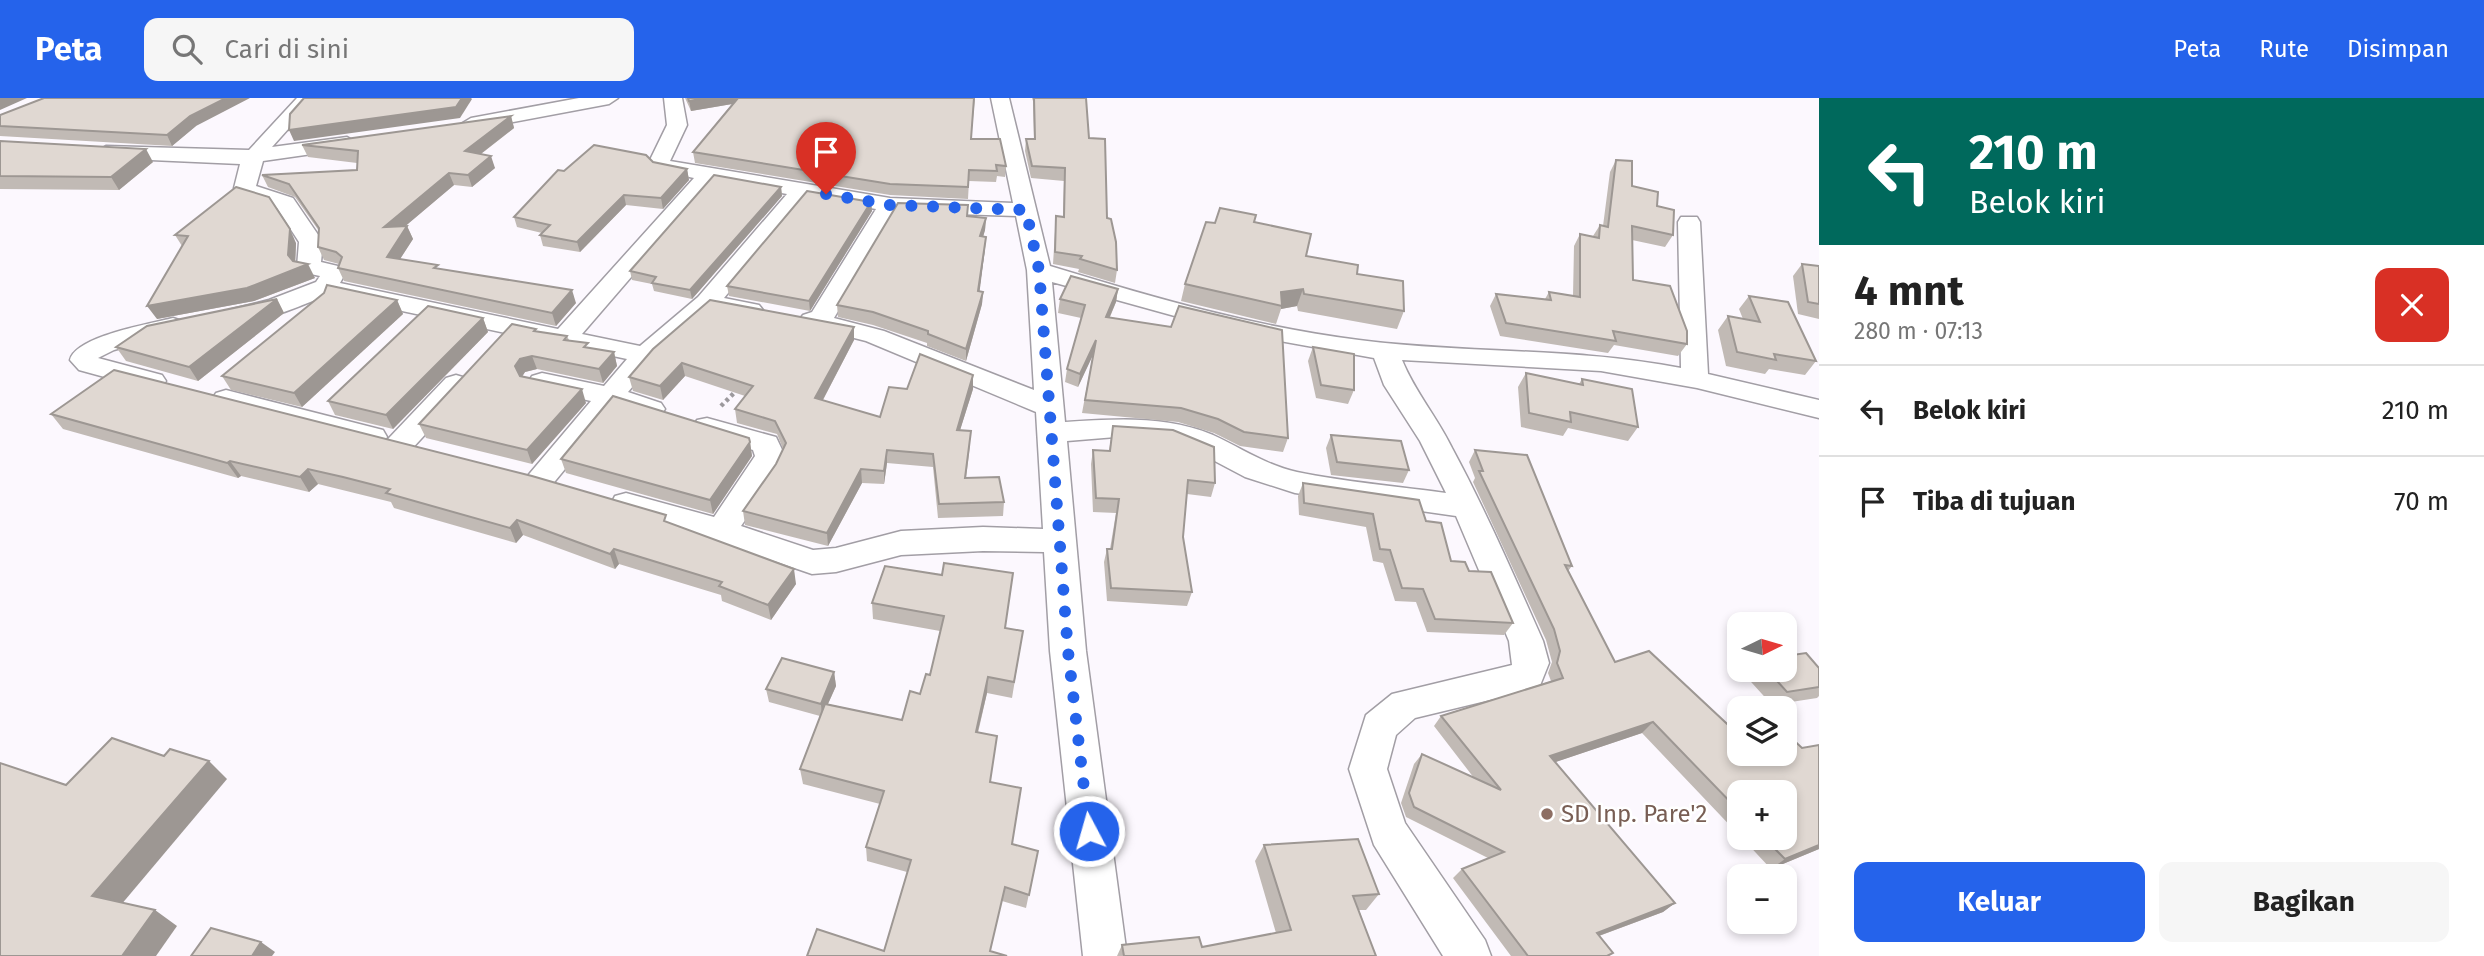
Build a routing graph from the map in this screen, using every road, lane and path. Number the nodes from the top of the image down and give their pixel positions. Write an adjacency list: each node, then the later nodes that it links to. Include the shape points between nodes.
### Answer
1 (307, 98): 8 (street)
2 (609, 98): 5 (street)
3 (673, 98): 9 (street, via 680,113 679,127 664,146 659,162)
4 (1000, 98): 12 (street)
5 (452, 128)
6 (370, 139): 8 (street)
7 (83, 151): 8 (street, via 213,159)
8 (256, 156): 15 (street, via 245,188 285,203 311,242 309,267 334,272)
9 (708, 175): 10 (street); 19 (street)
10 (803, 189): 11 (street); 16 (street)
11 (890, 205): 12 (street); 17 (street)
12 (1026, 210): 14 (street)
13 (1689, 222): 24 (street)
14 (1039, 270): 21 (street, via 1165,309 1264,333); 30 (street)
15 (329, 288): 18 (street); 20 (street); 27 (street, via 270,308 147,332 108,369)
16 (707, 302): 17 (street); 22 (street)
17 (819, 322): 30 (street, via 876,336)
18 (279, 333)
19 (564, 338): 20 (street); 22 (street)
20 (492, 347): 23 (street, via 412,448 320,410 204,394)
21 (1385, 351): 24 (street, via 1570,360); 34 (street, via 1398,385 1434,440)
22 (645, 355): 28 (street)
23 (226, 377)
24 (1695, 380): 29 (street)
25 (536, 381): 28 (street)
26 (740, 387): 31 (path)
27 (180, 388)
28 (610, 396): 31 (street); 32 (street)
29 (1819, 410)
30 (1050, 420): 34 (street, via 1172,432 1256,470 1295,482); 36 (street)
31 (702, 425): 35 (street, via 766,444 769,449 765,469)
32 (540, 479)
33 (605, 498): 35 (street)
34 (1468, 507): 38 (street, via 1526,641 1531,663 1526,677 1405,705 1380,726 1368,769 1388,832)
35 (721, 531): 36 (street, via 812,562 901,543)
36 (1059, 541): 37 (street)
37 (1105, 956)
38 (1469, 956)

